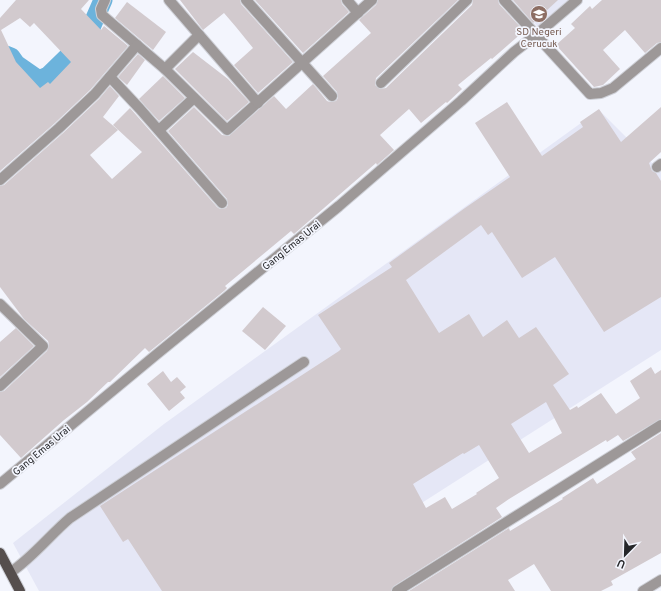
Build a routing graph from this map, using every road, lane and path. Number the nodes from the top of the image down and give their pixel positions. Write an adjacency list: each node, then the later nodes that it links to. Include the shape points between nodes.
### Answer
1 (106, 0): 12 (street, via 101,9 102,15)
2 (169, 0): 10 (street)
3 (246, 0): 14 (street)
4 (347, 0): 9 (street)
5 (372, 0): 9 (street)
6 (467, 0): 17 (street)
7 (504, 0): 11 (street)
8 (578, 0): 11 (street, Gang Emas Urai)
9 (358, 13): 14 (street)
10 (198, 35): 15 (street); 20 (street)
11 (536, 35): 13 (street, via 590,94 613,88); 28 (street, Gang Emas Urai, via 339,206)
12 (137, 45): 15 (street); 16 (street)
13 (661, 48)
14 (302, 64): 18 (street); 20 (street)
15 (165, 68): 19 (street)
16 (110, 77): 21 (street); 22 (street, via 59,128)
17 (381, 83)
18 (332, 96)
19 (194, 98): 20 (street, via 228,130); 21 (street)
20 (258, 103)
21 (159, 130): 23 (street)
22 (0, 180)
23 (222, 203)
24 (0, 304): 26 (street, via 44,346)
25 (304, 362): 30 (street, via 70,518)
26 (0, 386)
27 (661, 425): 33 (street)
28 (0, 484)
29 (0, 553): 30 (main road)
30 (11, 572): 32 (main road)
31 (661, 580): 34 (street)
32 (20, 591)
33 (397, 591)
34 (643, 591)

